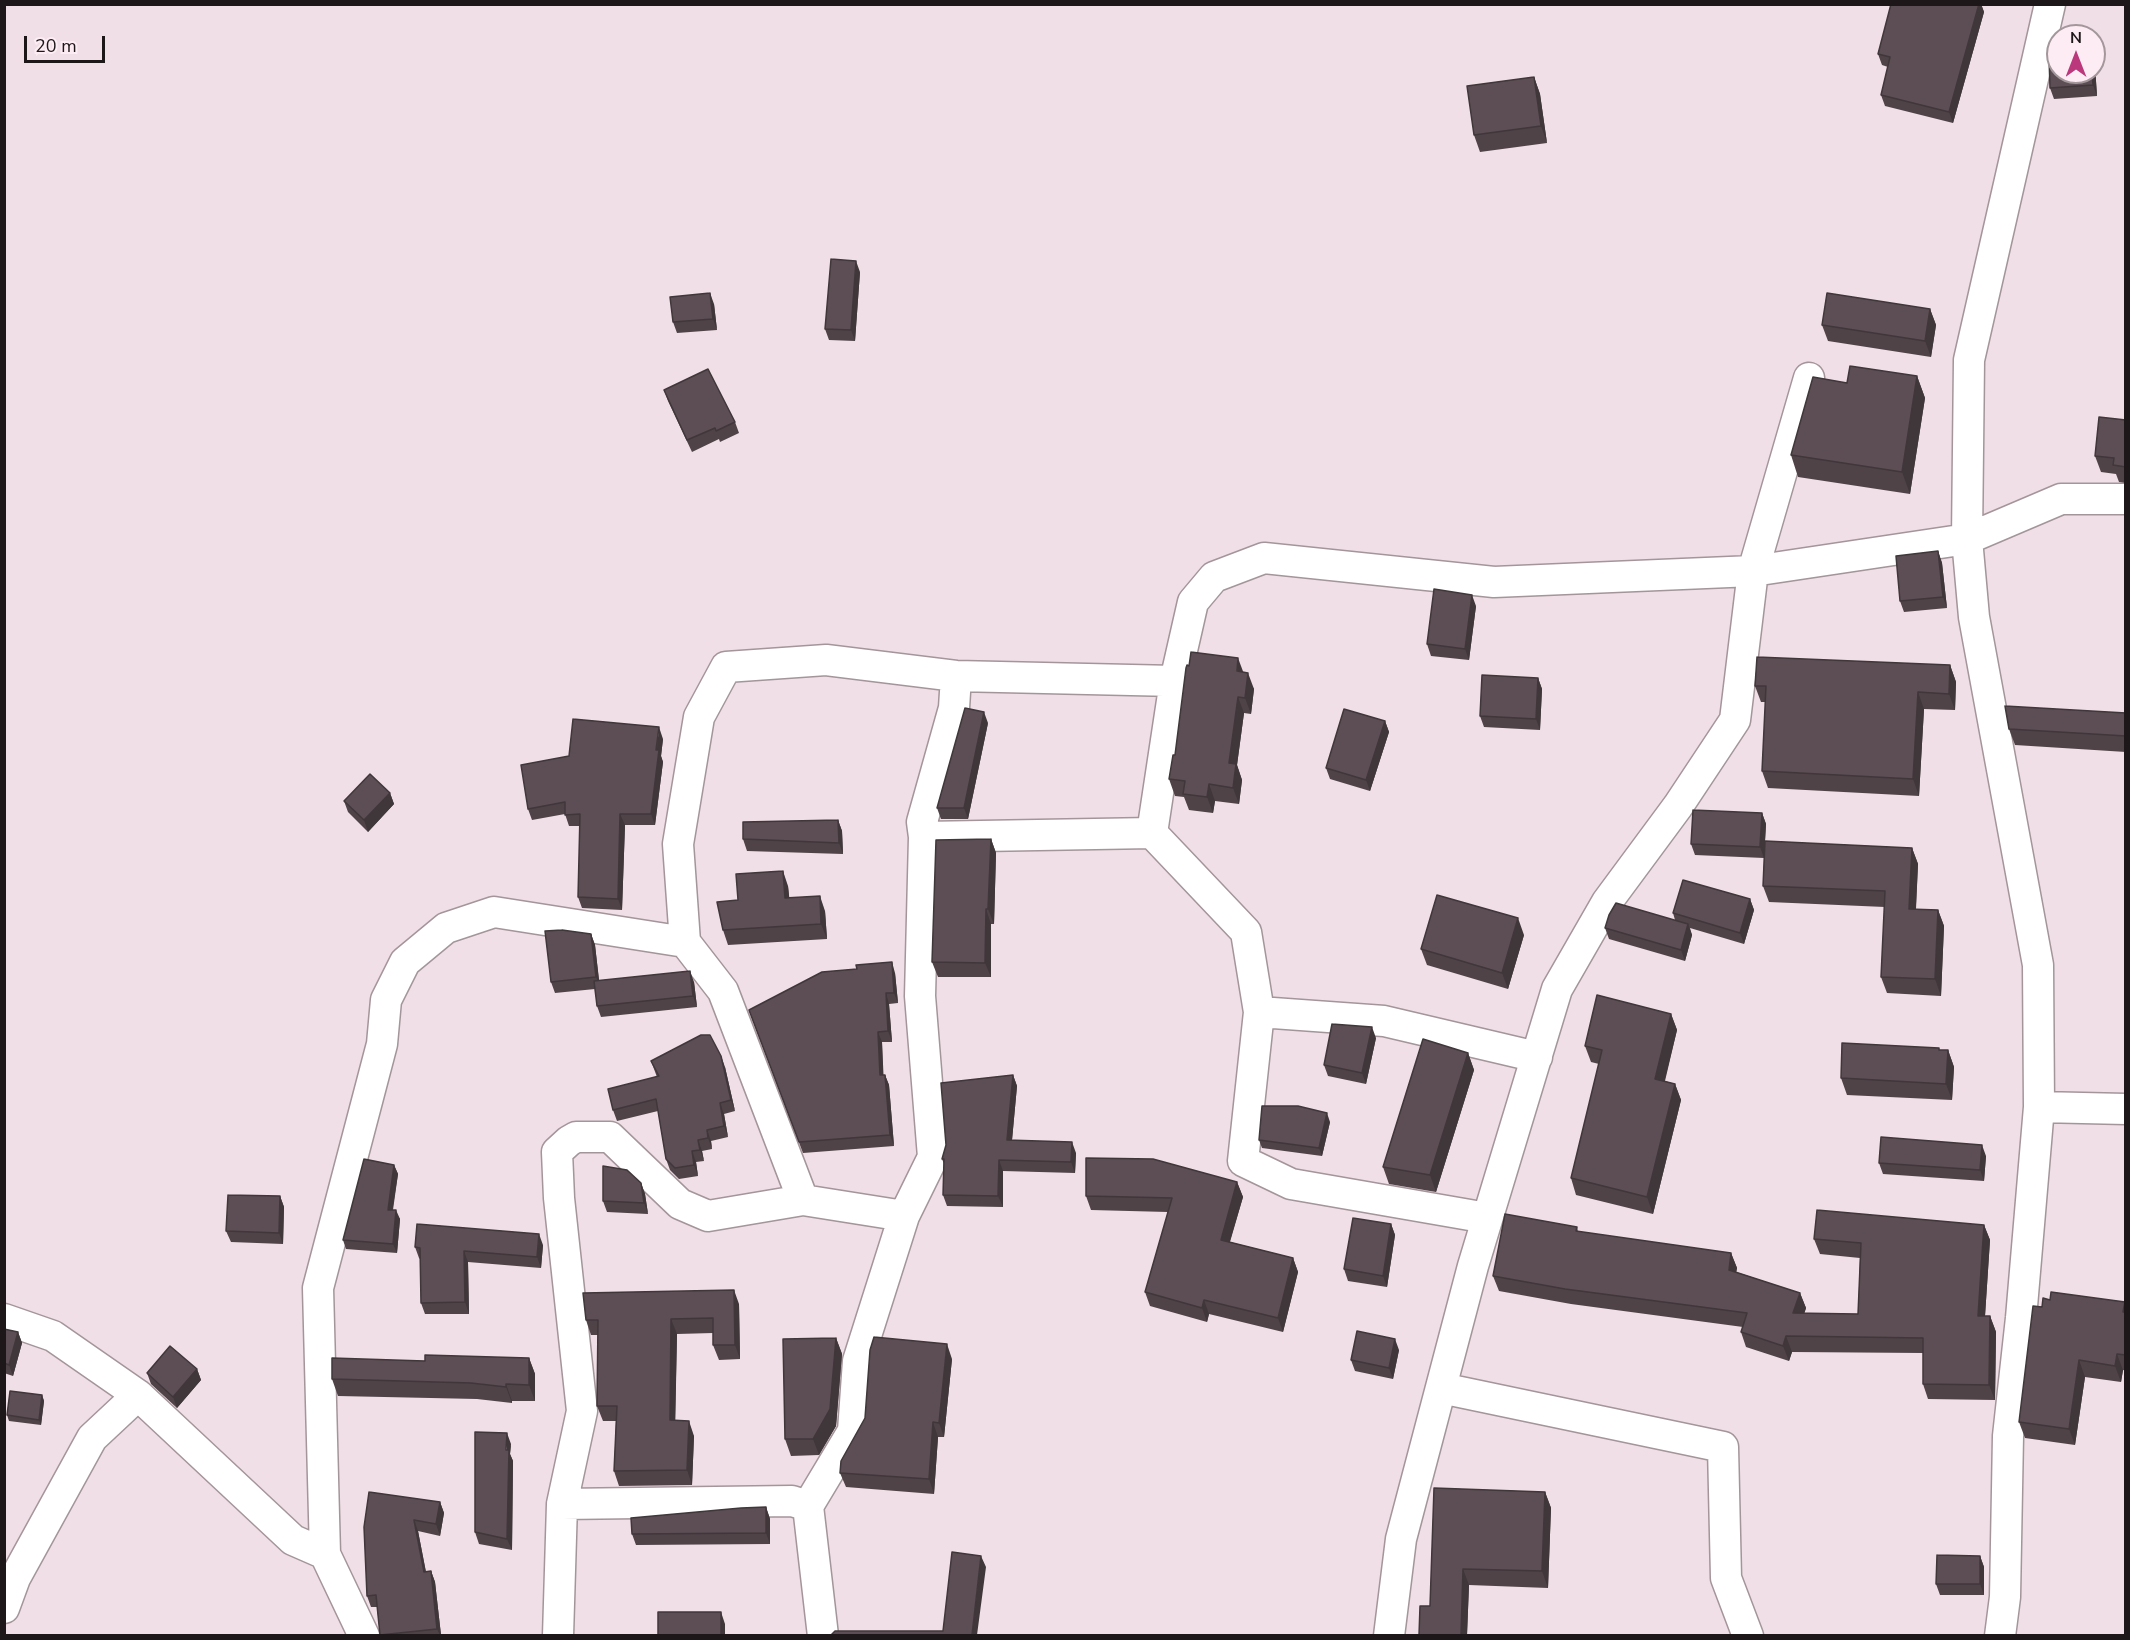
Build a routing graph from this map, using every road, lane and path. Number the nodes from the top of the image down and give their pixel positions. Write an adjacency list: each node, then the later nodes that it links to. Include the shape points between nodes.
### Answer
1 (2050, 4): 4 (street, via 1969,360)
2 (1809, 378): 5 (street)
3 (2126, 499): 4 (street, via 2061,499)
4 (1967, 539): 5 (street); 13 (street, via 1974,617 2038,965)
5 (1753, 571): 7 (street, via 1494,582 1264,558 1214,577 1193,602); 12 (street, via 1735,720 1607,902 1557,989)
6 (956, 676): 7 (street); 9 (street, via 954,708 922,822); 10 (street, via 826,660 726,667 699,717 678,844)
7 (1174, 681): 8 (street)
8 (1152, 833): 9 (street); 11 (street, via 1246,932)
9 (924, 837): 16 (street, via 920,996 933,1157)
10 (685, 942): 15 (street, via 723,991); 23 (street, via 494,912 446,928 405,962 386,1000 382,1044 318,1288)
11 (1259, 1012): 12 (street, via 1384,1021); 17 (street, via 1243,1161 1291,1184)
12 (1537, 1057): 17 (street)
13 (2039, 1107): 14 (street); 30 (street, via 2008,1436 2005,1597)
14 (2126, 1109)
15 (803, 1200): 16 (street); 21 (street, via 708,1216 680,1204 609,1137 576,1137 557,1152 582,1411)
16 (903, 1216): 22 (street, via 858,1361 853,1431)
17 (1487, 1218): 19 (street)
18 (4, 1319): 20 (street, via 53,1336)
19 (1441, 1388): 28 (street, via 1401,1539); 29 (street, via 1723,1447 1726,1578)
20 (138, 1395): 23 (street, via 293,1540); 24 (street, via 92,1438 15,1578)
21 (562, 1504): 22 (street, via 792,1501); 26 (street)
22 (808, 1506): 27 (street)
23 (325, 1554): 25 (street)
24 (4, 1608)
25 (364, 1635)
26 (558, 1635)
27 (823, 1635)
28 (1389, 1635)
29 (1748, 1635)
30 (2000, 1635)

